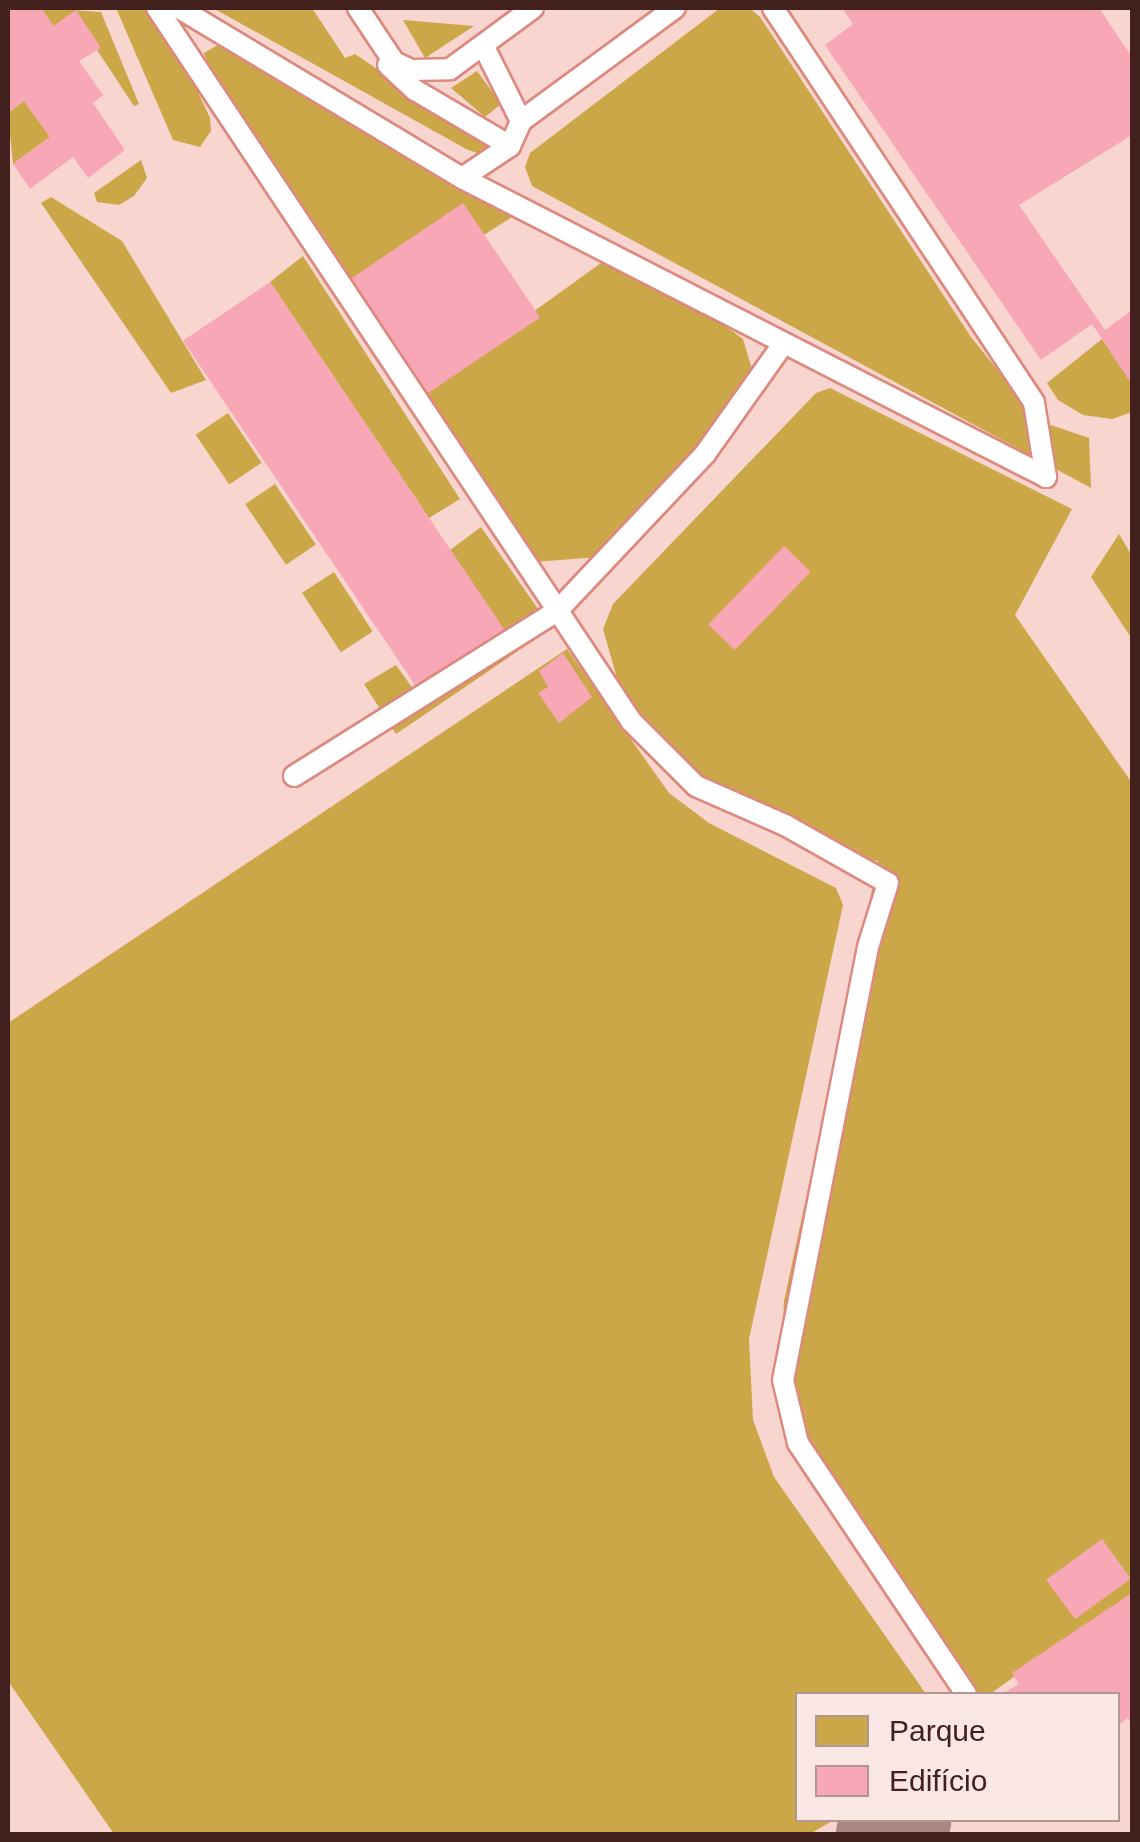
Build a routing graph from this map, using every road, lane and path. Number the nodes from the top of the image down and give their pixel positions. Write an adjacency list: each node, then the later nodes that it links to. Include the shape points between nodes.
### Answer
1 (157, 8): 13 (lane)
2 (179, 8): 11 (lane)
3 (358, 8): 7 (lane)
4 (533, 8): 8 (lane)
5 (676, 8): 9 (lane)
6 (772, 8): 12 (lane, via 1034,402 1046,477)
7 (379, 41): 8 (lane, via 394,62 411,70 450,68); 10 (lane, via 383,60 416,90)
8 (484, 48): 9 (lane)
9 (521, 122): 10 (lane)
10 (510, 146): 11 (lane)
11 (462, 178): 12 (lane)
12 (784, 343): 13 (lane, via 705,454)
13 (556, 611): 14 (lane); 15 (lane, via 631,721 696,786 835,850 888,883 868,947 783,1380 798,1443)
14 (294, 776)
15 (965, 1692)

